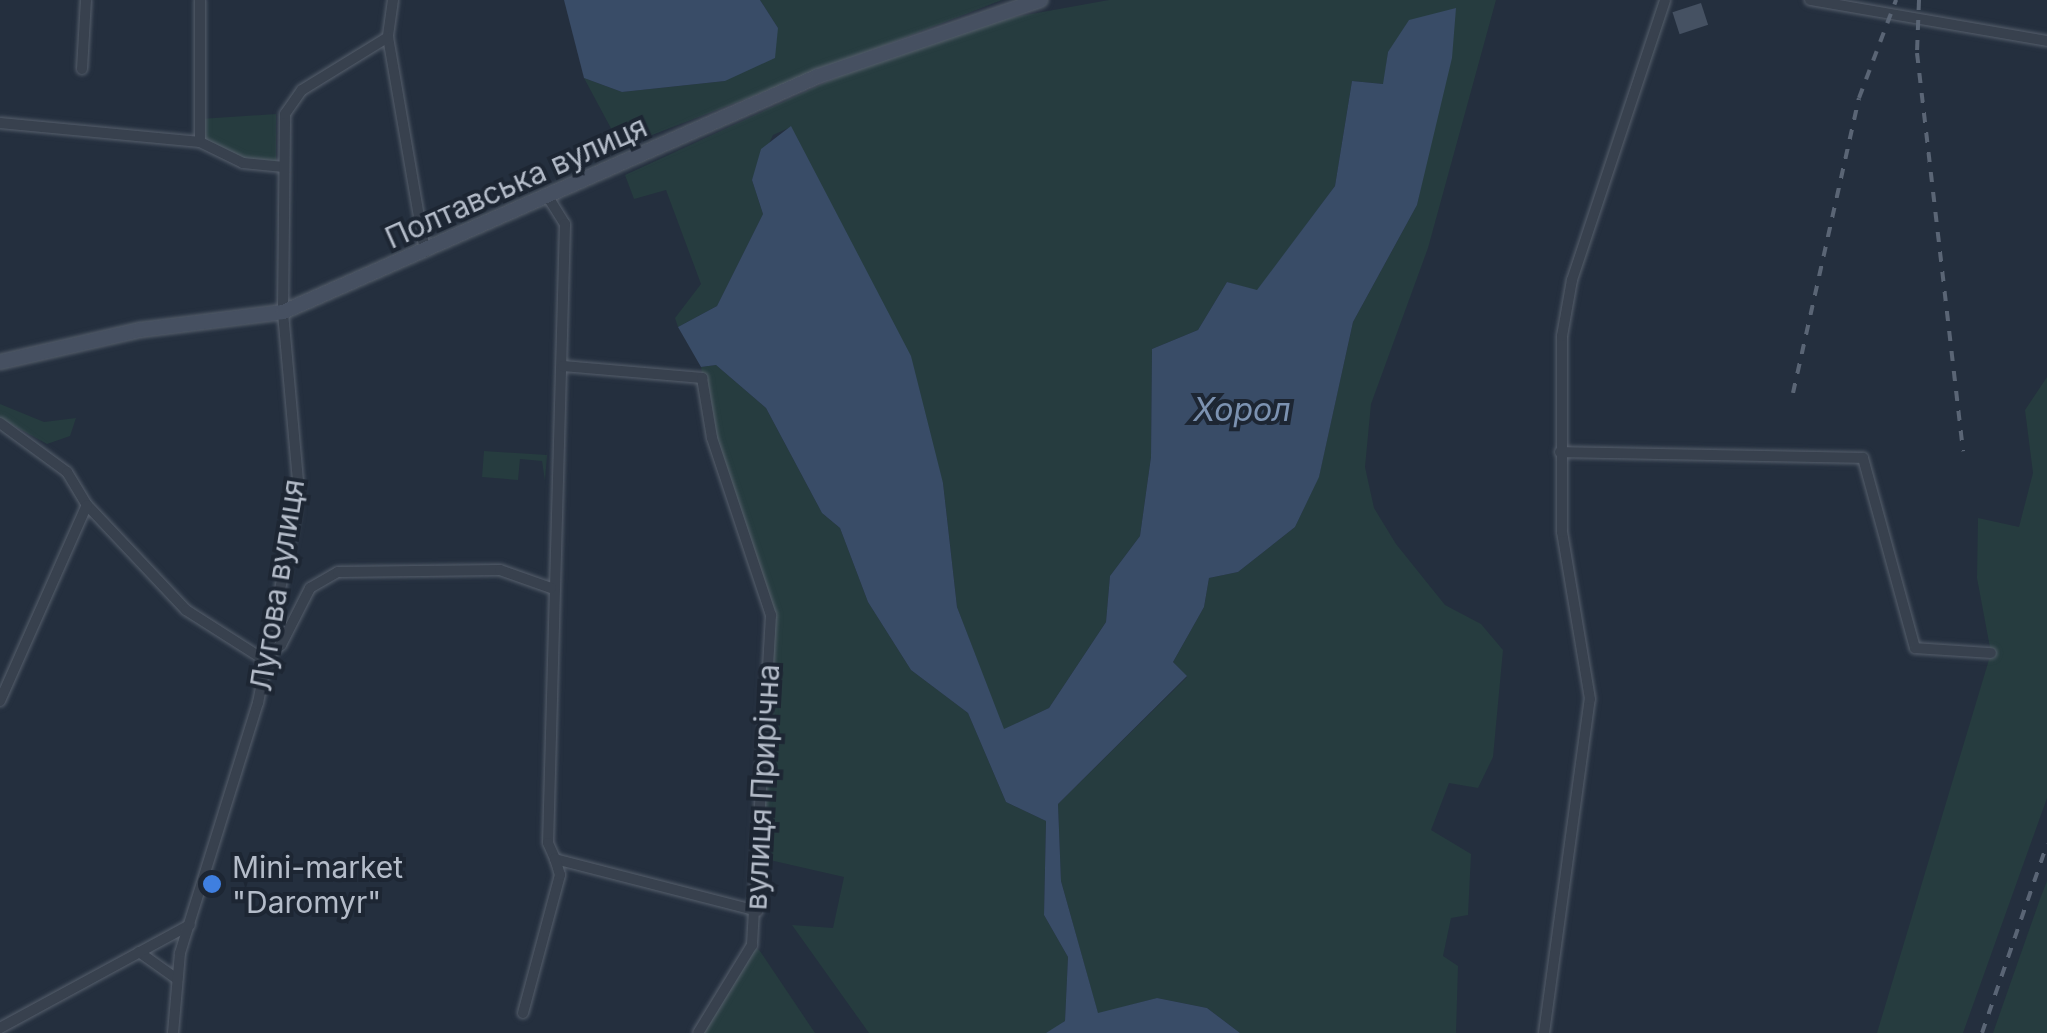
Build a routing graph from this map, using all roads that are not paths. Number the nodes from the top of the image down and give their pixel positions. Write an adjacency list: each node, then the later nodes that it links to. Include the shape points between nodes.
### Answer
1 (86, 0): 9 (street)
2 (200, 0): 11 (street)
3 (393, 0): 7 (street)
4 (1040, 0): 13 (street, Полтавська вулиця, via 818,76)
5 (1665, 0): 19 (street, via 1572,280 1559,380)
6 (1810, 0): 8 (street)
7 (388, 37): 12 (street, Лугова вулиця, via 302,90 285,114); 14 (street)
8 (2047, 42)
9 (82, 69)
10 (0, 123): 11 (street)
11 (200, 142): 12 (street, via 243,163)
12 (284, 167): 15 (street, Лугова вулиця)
13 (548, 197): 14 (street, Полтавська вулиця); 17 (street, via 565,224)
14 (425, 252): 15 (street, Полтавська вулиця)
15 (283, 312): 16 (street, Полтавська вулиця, via 140,330); 23 (street, Лугова вулиця, via 298,482)
16 (0, 362)
17 (563, 366): 21 (street); 26 (street, вулиця Прирічна, via 684,371 702,378 712,406 712,438 771,615 756,768)
18 (0, 423): 20 (street, via 38,444)
19 (1560, 452): 22 (street, via 1863,458 1915,648); 34 (street, via 1562,532 1590,699)
20 (87, 504): 23 (street, via 186,610); 24 (street)
21 (551, 588): 23 (street, via 500,570 338,572 310,588 281,645); 25 (street, via 548,843)
22 (1991, 653)
23 (263, 658): 27 (street, Лугова вулиця, via 258,703)
24 (0, 701)
25 (556, 859): 26 (street); 30 (street, via 560,876)
26 (757, 911): 33 (street, вулиця Прирічна, via 752,944)
27 (190, 924): 28 (street); 29 (street, Лугова вулиця)
28 (139, 952): 29 (street); 31 (street)
29 (177, 979): 32 (street, Лугова вулиця)
30 (523, 1013)
31 (0, 1028)
32 (173, 1033)
33 (698, 1033)
34 (1544, 1033)

